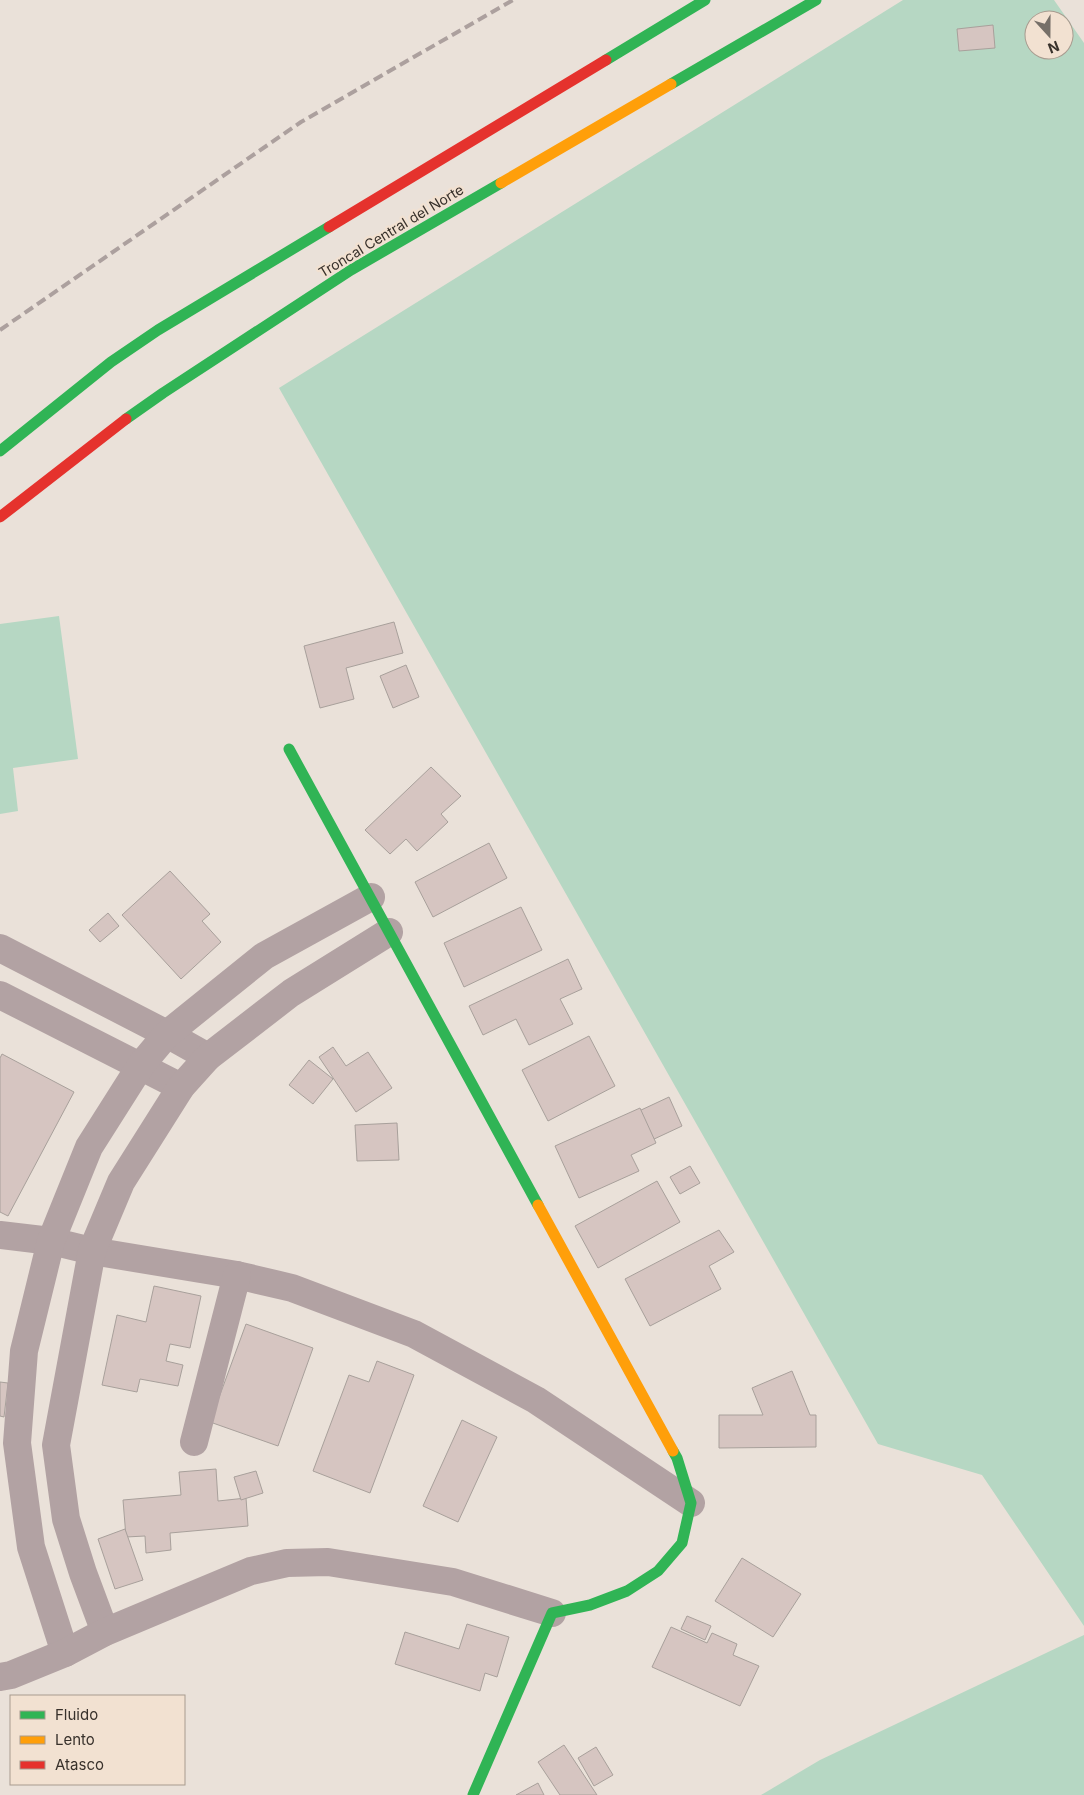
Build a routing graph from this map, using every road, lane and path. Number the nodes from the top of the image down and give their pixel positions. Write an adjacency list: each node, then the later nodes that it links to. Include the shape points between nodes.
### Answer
1 (705, 0): 3 (main road, via 158,330 111,362)
2 (816, 0): 4 (main road, Troncal Central del Norte, via 351,270 163,393)
3 (0, 451)
4 (0, 517)
5 (289, 749): 6 (main road)
6 (371, 897): 7 (main road); 10 (street, via 264,956)
7 (389, 932): 11 (street, via 291,993); 21 (main road, via 676,1458)
8 (0, 948): 10 (street)
9 (0, 995): 12 (street)
10 (167, 1034): 11 (street); 12 (street)
11 (208, 1057): 13 (street)
12 (141, 1065): 13 (street); 15 (street, via 89,1147)
13 (181, 1086): 16 (street, via 121,1182)
14 (0, 1235): 15 (street)
15 (50, 1241): 16 (street); 19 (street, via 24,1351)
16 (92, 1251): 17 (street); 20 (street)
17 (237, 1276): 18 (street); 21 (street, via 292,1288 414,1334 536,1400)
18 (194, 1442)
19 (9, 1444): 20 (street); 24 (street, via 31,1547)
20 (56, 1445): 23 (street, via 66,1519)
21 (691, 1503): 22 (main road, via 682,1542 658,1571 627,1591 590,1605)
22 (552, 1613): 23 (street, via 452,1582 328,1562 288,1563 251,1571); 26 (main road)
23 (105, 1632): 24 (street)
24 (65, 1653): 25 (street)
25 (0, 1677)
26 (473, 1795)

